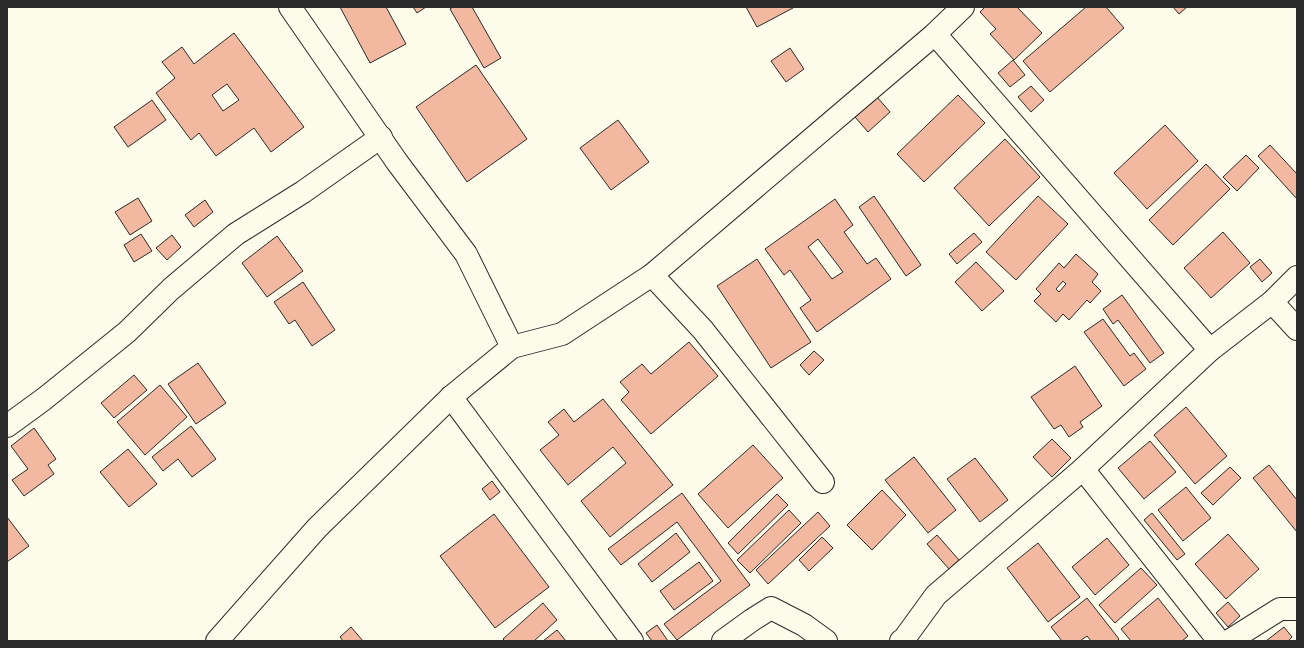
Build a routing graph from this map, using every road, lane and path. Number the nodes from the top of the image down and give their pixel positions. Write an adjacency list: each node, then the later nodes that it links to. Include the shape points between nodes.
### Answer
1 (290, 7): 4 (street)
2 (963, 7): 3 (street)
3 (936, 34): 5 (street); 10 (street)
4 (381, 138): 9 (street, via 466,254); 12 (street, via 236,234 171,289 127,332)
5 (652, 275): 9 (street, via 562,334); 14 (street, via 703,330)
6 (1297, 277): 7 (street)
7 (1272, 302): 8 (street); 10 (street)
8 (1297, 329)
9 (512, 347): 11 (street)
10 (1210, 350): 13 (street)
11 (451, 397): 16 (street, via 317,528); 17 (street)
12 (7, 426)
13 (1083, 469): 20 (street, via 936,595); 21 (street)
14 (822, 482)
15 (1297, 609): 22 (street, via 1280,609)
16 (217, 641)
17 (632, 641)
18 (723, 641): 19 (street, via 771,608 804,625)
19 (826, 641)
20 (901, 641)
21 (1219, 641)
22 (1229, 641)

